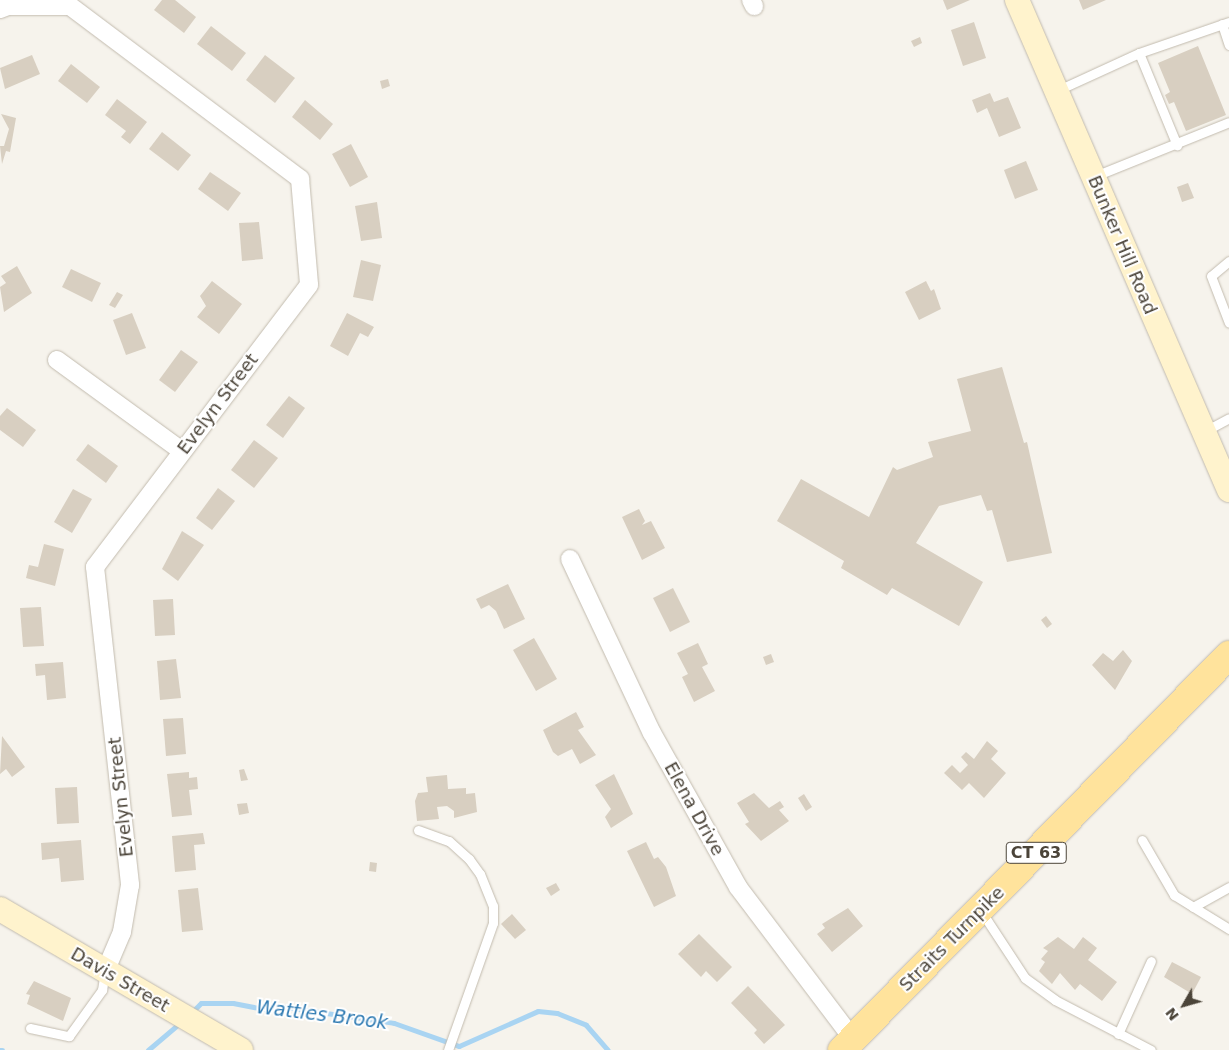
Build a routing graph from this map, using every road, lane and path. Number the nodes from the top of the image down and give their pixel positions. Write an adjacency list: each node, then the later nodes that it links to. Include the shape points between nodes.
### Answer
1 (1017, 0): 6 (main road, Bunker Hill Road)
2 (0, 10): 15 (street, Evelyn Street, via 8,6 70,6 300,179 309,285)
3 (1225, 23): 4 (lane); 5 (lane)
4 (1229, 45)
5 (1139, 53): 6 (lane); 8 (lane)
6 (1056, 91): 9 (main road, Bunker Hill Road)
7 (1229, 122): 8 (lane)
8 (1177, 145): 9 (lane)
9 (1093, 176): 14 (main road, Bunker Hill Road)
10 (1229, 261): 11 (lane, via 1210,276)
11 (1229, 322)
12 (57, 360): 15 (street)
13 (1229, 418): 14 (lane)
14 (1202, 432): 16 (main road, Bunker Hill Road)
15 (182, 451): 27 (street, Evelyn Street, via 95,567 130,885 122,932)
16 (1228, 484)
17 (570, 559): 30 (street, Elena Drive, via 652,733 738,887)
18 (1229, 655): 24 (main road, Straits Turnpike / CT 63)
19 (418, 830): 32 (lane, via 448,842 469,859 494,906 493,923)
20 (1142, 840): 22 (lane, via 1174,895)
21 (1229, 887): 22 (lane)
22 (1193, 907): 25 (lane)
23 (0, 909): 27 (main road, Davis Street)
24 (981, 911): 29 (lane, via 1026,978 1055,1000); 30 (main road, Straits Turnpike / CT 63)
25 (1229, 929)
26 (1151, 961): 29 (lane)
27 (105, 972): 28 (lane, via 102,990 69,1036); 31 (main road, Davis Street)
28 (30, 1028)
29 (1118, 1034): 33 (lane)
30 (848, 1044)
31 (235, 1046)
32 (448, 1050)
33 (1151, 1050)

